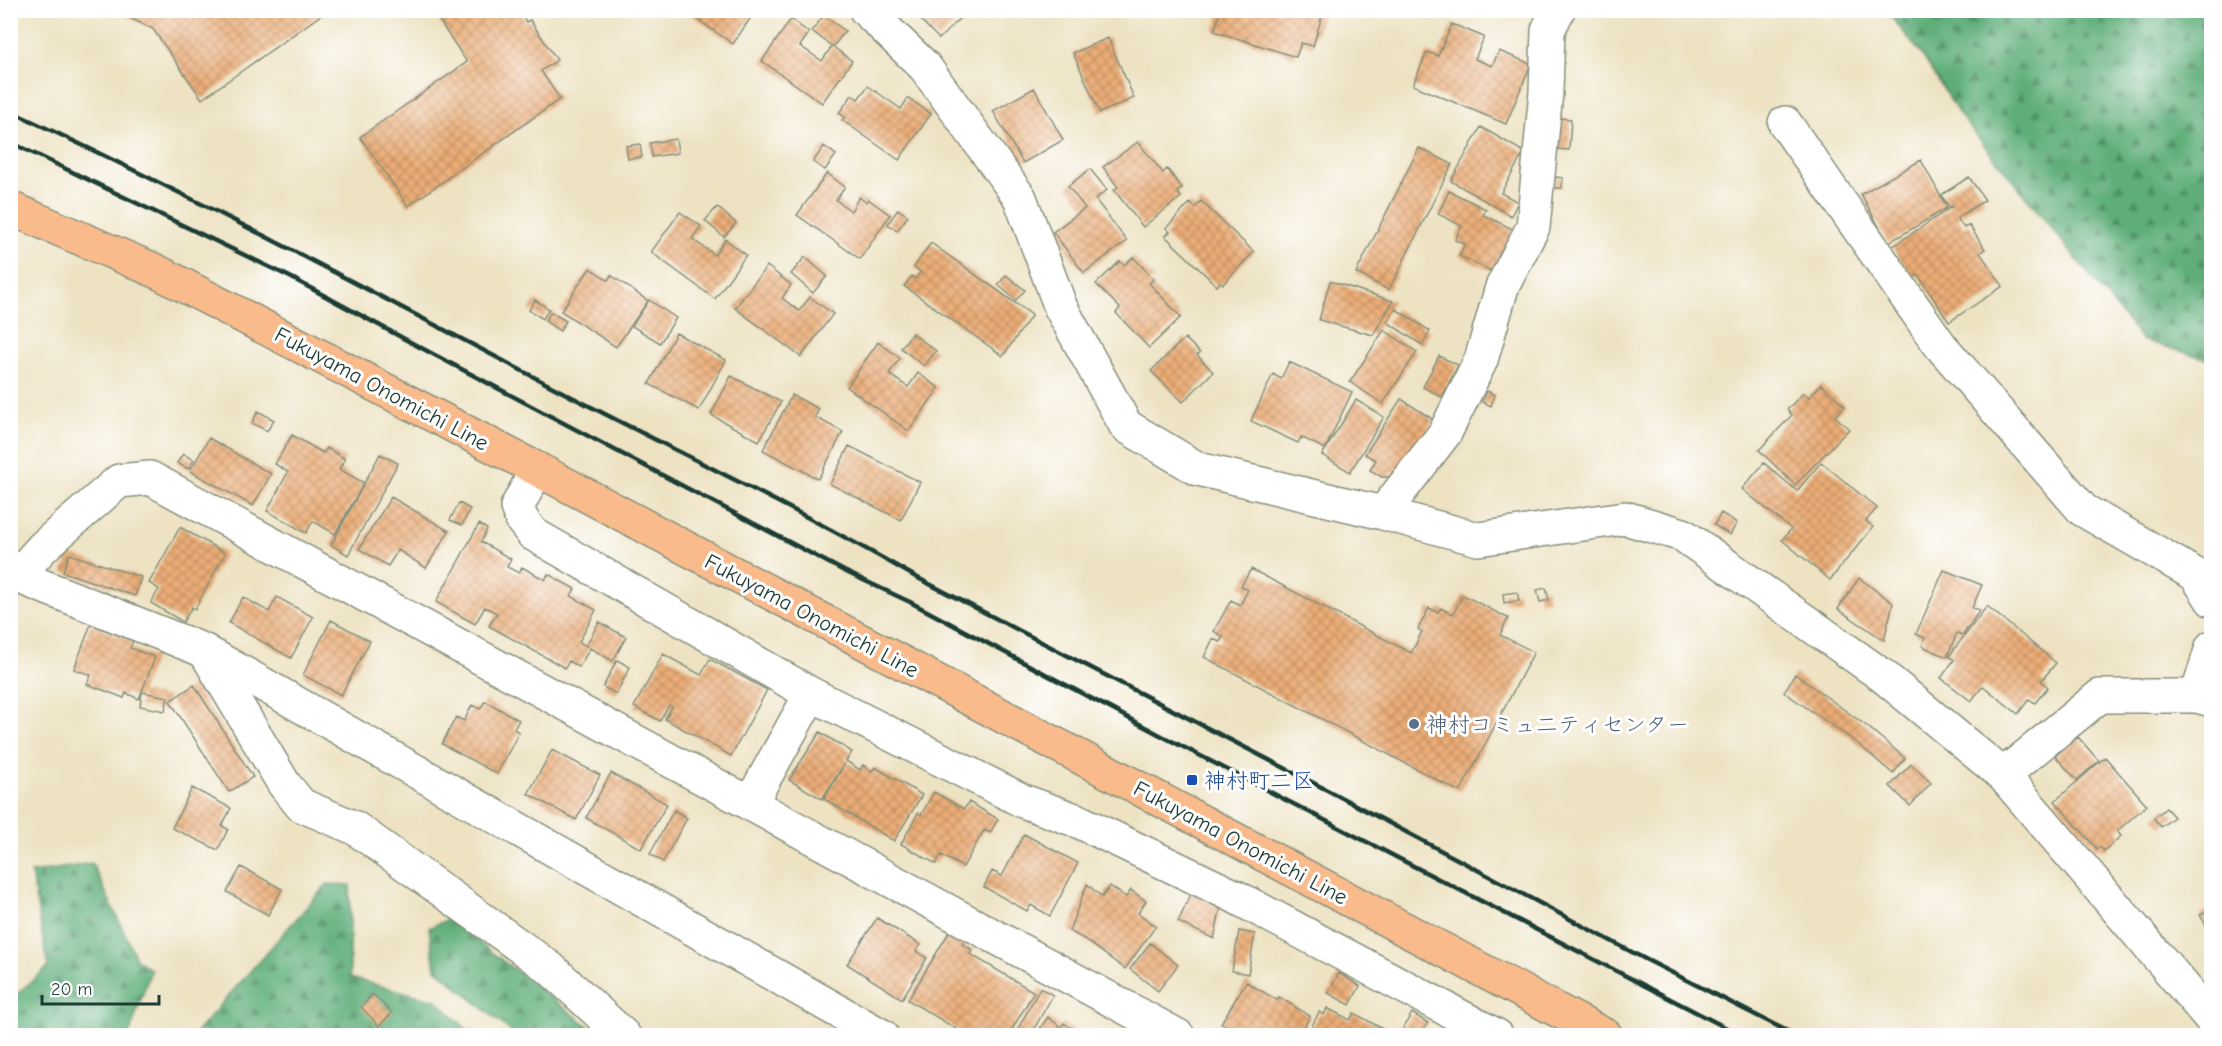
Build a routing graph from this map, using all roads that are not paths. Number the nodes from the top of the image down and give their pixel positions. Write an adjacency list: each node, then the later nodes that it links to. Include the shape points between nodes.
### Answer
1 (866, 10): 6 (street, via 925,67 1020,198 1061,308 1126,426 1198,469)
2 (1558, 10): 6 (street, via 1548,30 1533,227 1502,287 1481,360 1444,433)
3 (1785, 123): 8 (street, via 1940,345 2083,510 2196,575)
4 (10, 208): 5 (main road, Fukuyama Onomichi Line, via 156,271)
5 (537, 469): 11 (street, via 517,507 533,534); 20 (main road, Fukuyama Onomichi Line)
6 (1383, 513): 13 (street, via 1478,539 1624,519 1683,535 1883,676)
7 (14, 575): 10 (street); 14 (street, via 119,481 150,478)
8 (2211, 600)
9 (2211, 647): 12 (street)
10 (205, 651): 16 (street, via 278,775 302,805 355,828 550,968); 17 (street)
11 (812, 694): 14 (street); 19 (street, via 1023,801 1078,821 1234,896)
12 (2204, 698): 13 (street, via 2100,696)
13 (2003, 776): 15 (street)
14 (750, 804): 18 (street)
15 (2211, 1020)
16 (624, 1035)
17 (882, 1035)
18 (1178, 1035)
19 (1497, 1035)
20 (1606, 1035)

